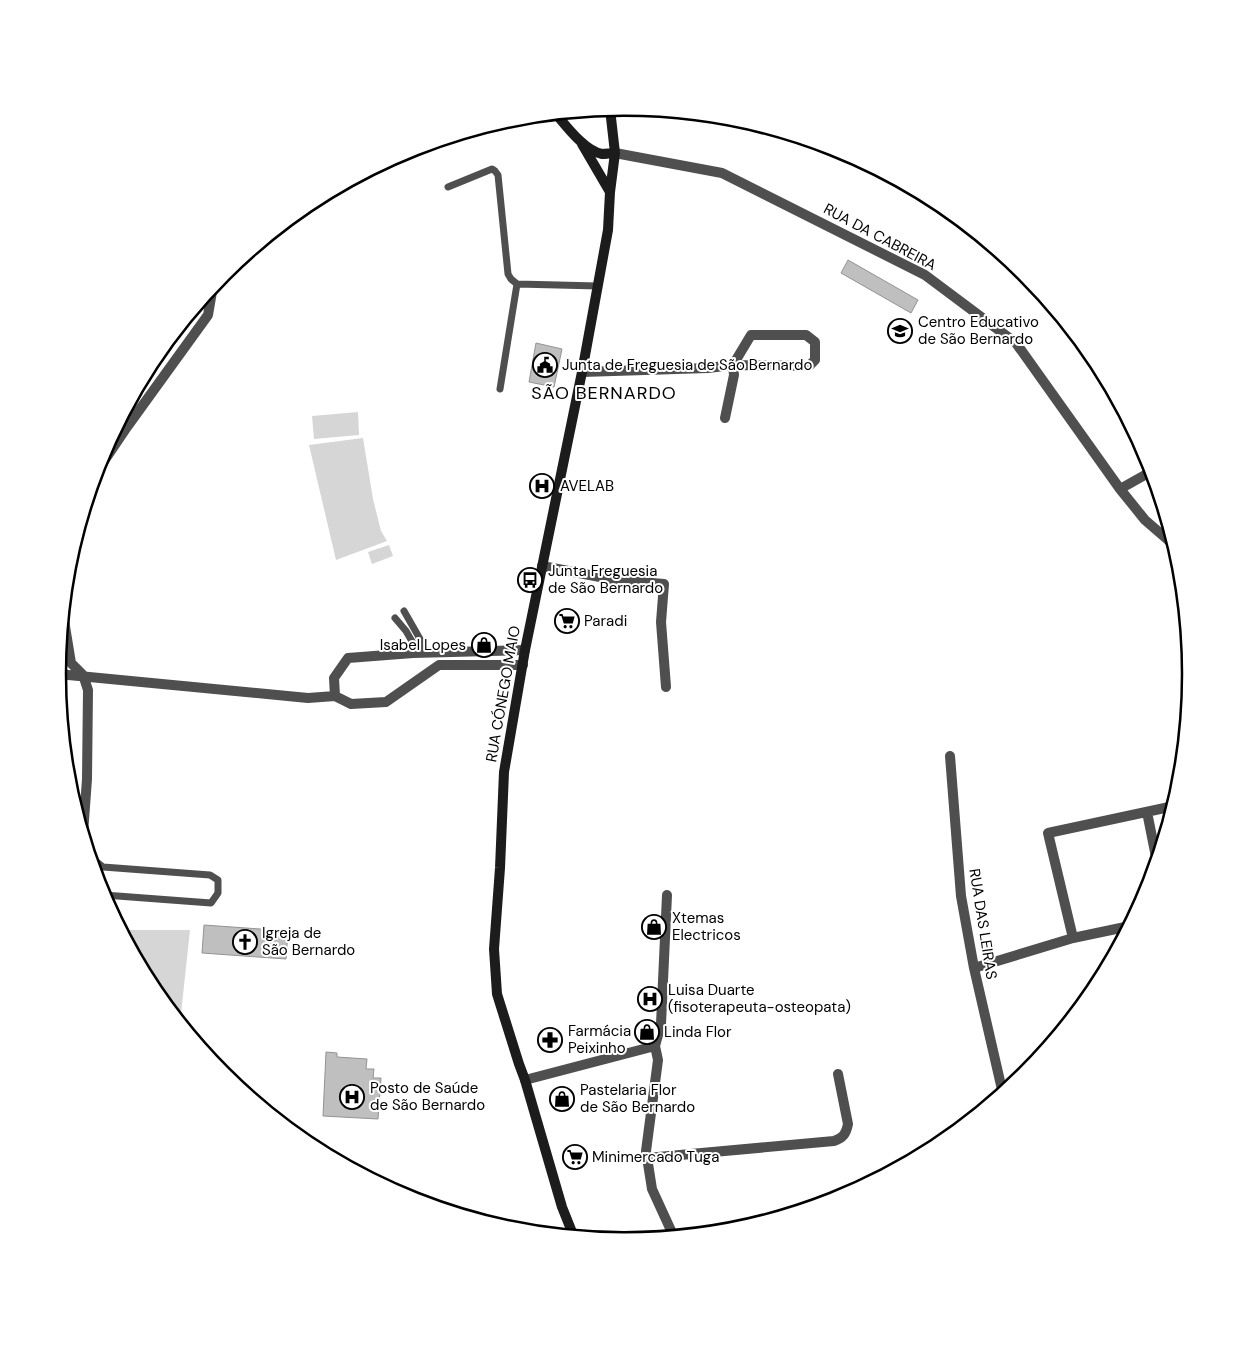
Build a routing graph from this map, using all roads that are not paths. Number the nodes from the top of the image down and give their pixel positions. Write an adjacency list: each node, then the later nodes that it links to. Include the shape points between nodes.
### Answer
1 (611, 116): 4 (main road, RUA CÓNEGO MAIO)
2 (562, 120): 3 (main road)
3 (581, 141): 4 (main road, via 596,152); 6 (main road)
4 (615, 153): 6 (main road, RUA CÓNEGO MAIO); 16 (street, RUA DA CABREIRA, via 722,173 925,275 1016,344)
5 (448, 187): 7 (lane, via 492,169 498,175 508,274)
6 (610, 192): 8 (main road, RUA CÓNEGO MAIO, via 608,230)
7 (517, 284): 8 (lane); 12 (lane)
8 (598, 286): 11 (main road, RUA CÓNEGO MAIO)
9 (211, 300): 14 (street, via 208,316)
10 (732, 365): 10 (street, via 751,335 806,335 815,342 815,360 809,366); 11 (street); 13 (street, via 734,375)
11 (582, 372): 18 (main road, RUA CÓNEGO MAIO)
12 (500, 389)
13 (725, 418)
14 (119, 439)
15 (1145, 475): 16 (street)
16 (1120, 489): 17 (street, RUA DA CABREIRA, via 1145,520)
17 (1166, 538)
18 (542, 566): 22 (main road, RUA CÓNEGO MAIO); 28 (street, via 616,580 664,584 661,622)
19 (404, 611): 24 (lane)
20 (395, 618): 23 (lane, via 413,643)
21 (67, 636): 27 (street, via 71,663)
22 (525, 650): 24 (street); 25 (main road, RUA CÓNEGO MAIO)
23 (413, 653): 24 (street); 29 (street, via 348,658 334,678)
24 (428, 653)
25 (523, 665): 29 (street, via 439,665 386,702 351,704); 43 (main road, RUA CÓNEGO MAIO, via 504,772 494,949 497,994)
26 (66, 674): 27 (street)
27 (83, 675): 29 (street, via 308,698); 33 (street, via 88,690)
28 (666, 687)
29 (335, 696)
30 (950, 756): 40 (street, RUA DAS LEIRAS, via 960,896)
31 (1167, 808): 32 (street)
32 (1147, 812): 34 (street); 39 (street, via 1048,833)
33 (84, 816)
34 (1154, 849)
35 (100, 865): 37 (lane, via 210,875 218,880 218,892 210,904)
36 (668, 895): 41 (street, via 660,1024)
37 (113, 896)
38 (1121, 928): 39 (street)
39 (1074, 938): 40 (street)
40 (974, 968): 44 (street, RUA DAS LEIRAS)
41 (655, 1046): 43 (street); 45 (street, via 658,1060)
42 (838, 1074): 45 (street, via 848,1124 842,1138)
43 (525, 1080): 46 (main road, RUA CÓNEGO MAIO)
44 (1001, 1086)
45 (647, 1158): 47 (street, via 652,1188)
46 (572, 1230)
47 (671, 1231)

